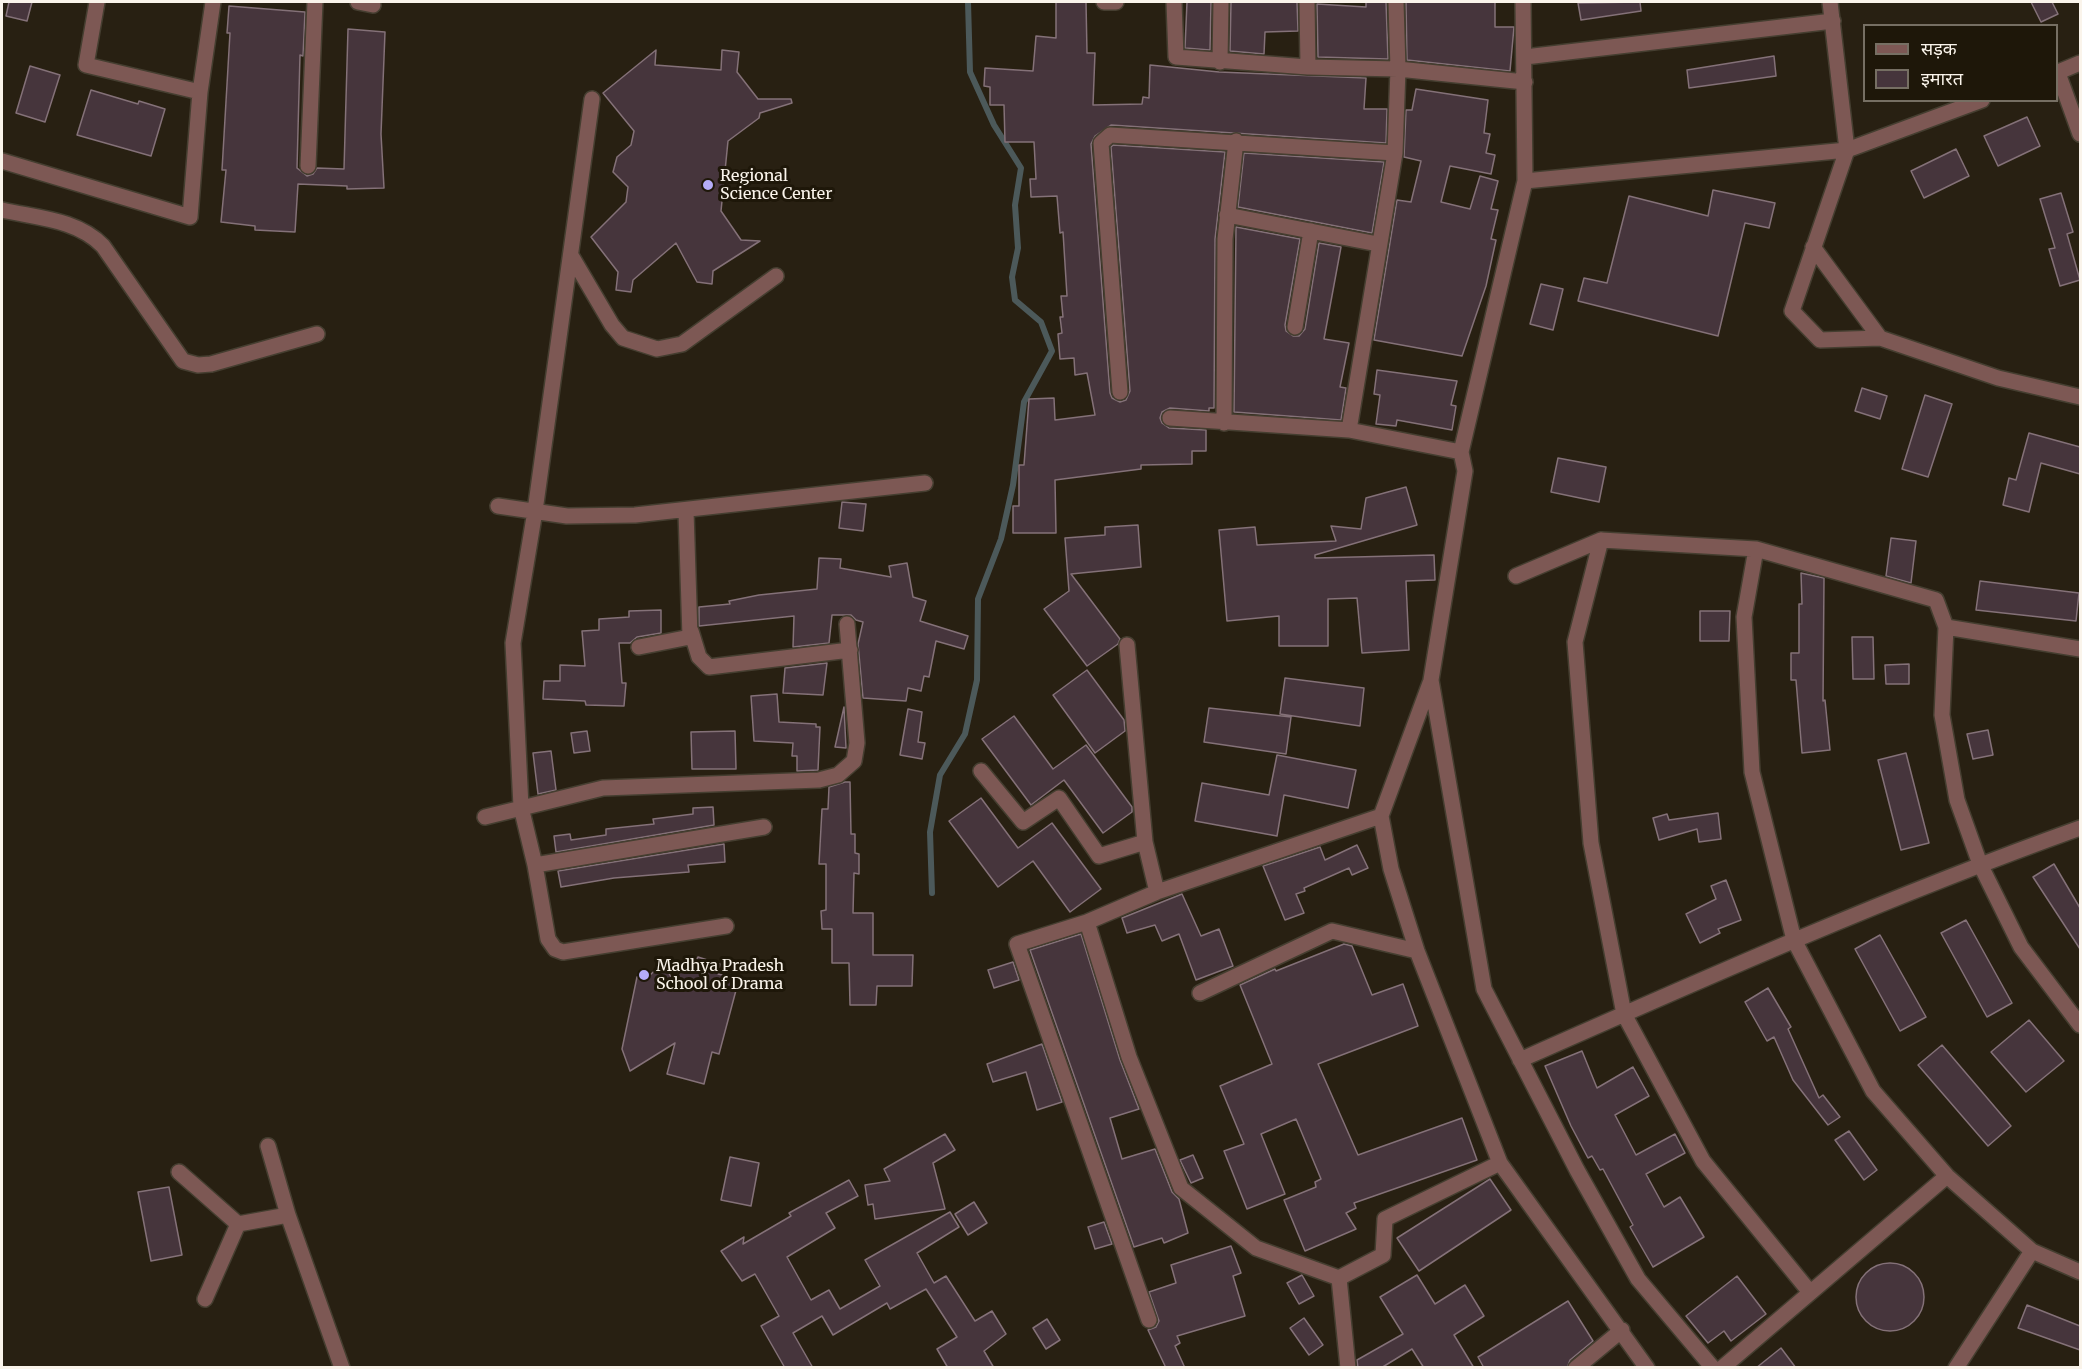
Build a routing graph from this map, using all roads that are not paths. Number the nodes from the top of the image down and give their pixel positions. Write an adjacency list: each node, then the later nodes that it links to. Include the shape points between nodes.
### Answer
1 (97, 2): 21 (street, via 86,65)
2 (213, 2): 21 (street)
3 (315, 2): 29 (street)
4 (1104, 2): 5 (street)
5 (1116, 2)
6 (1174, 2): 14 (street, via 1176,57)
7 (1221, 2): 14 (street)
8 (1307, 2): 16 (street)
9 (1396, 2): 17 (street)
10 (1523, 2): 13 (street)
11 (1830, 2): 12 (street)
12 (1833, 21): 13 (street); 26 (street)
13 (1525, 57): 20 (street)
14 (1221, 62): 16 (street)
15 (2080, 63): 18 (street)
16 (1308, 67): 17 (street)
17 (1398, 69): 20 (street); 27 (street)
18 (2058, 73)
19 (2058, 76): 24 (street)
20 (1525, 82): 30 (street)
21 (201, 92): 28 (street, via 190,217)
22 (592, 99): 36 (street)
23 (1977, 102): 26 (street)
24 (2080, 134)
25 (1236, 141): 27 (street); 32 (street); 41 (street, via 1110,135 1101,143)
26 (1847, 150): 30 (street); 35 (street)
27 (1395, 153): 34 (street)
28 (2, 161)
29 (308, 166)
30 (1525, 180): 46 (street)
31 (2, 210): 39 (street, via 77,226 92,234 183,361 198,366 211,364)
32 (1227, 215): 33 (street); 44 (street)
33 (1311, 231): 34 (street); 38 (street)
34 (1378, 244): 45 (street)
35 (1813, 247): 40 (street); 40 (street, via 1792,311 1820,340)
36 (572, 257): 37 (street, via 623,338 657,349 682,344); 49 (street)
37 (776, 276)
38 (1295, 327)
39 (317, 334)
40 (1880, 339): 42 (street, via 1998,378)
41 (1120, 392)
42 (2080, 397)
43 (1170, 418): 44 (street)
44 (1224, 423): 45 (street)
45 (1348, 430): 46 (street)
46 (1461, 452): 61 (street, via 1465,471)
47 (924, 483): 50 (street)
48 (498, 506): 49 (street)
49 (535, 511): 50 (street, via 567,516); 63 (street, via 513,643)
50 (686, 511): 56 (street)
51 (1601, 540): 52 (street); 53 (street); 77 (street, via 1575,642 1591,843)
52 (1756, 549): 55 (street, via 1936,600); 74 (street, via 1743,617 1752,772)
53 (1516, 576)
54 (847, 624): 60 (street)
55 (1946, 627): 59 (street); 69 (street, via 1942,715 1957,800)
56 (691, 631): 58 (street, via 684,640); 60 (street, via 699,657 709,667)
57 (1127, 645): 68 (street)
58 (639, 647)
59 (2080, 649)
60 (850, 650): 63 (street, via 857,743 854,760 838,775 819,780 603,788)
61 (1431, 680): 64 (street); 79 (street, via 1484,989)
62 (981, 771): 68 (street, via 1023,822 1059,798 1099,856)
63 (521, 807): 65 (street); 70 (street)
64 (1381, 816): 71 (street); 75 (street, via 1391,868)
65 (485, 817)
66 (764, 827): 70 (street)
67 (2080, 828): 69 (street)
68 (1145, 842): 71 (street)
69 (1980, 864): 74 (street); 78 (street, via 2021,947)
70 (535, 865): 73 (street, via 548,939 563,952)
71 (1157, 892): 72 (street)
72 (1087, 922): 88 (street, via 1129,1057 1181,1188 1256,1248); 91 (street, via 1017,944)
73 (726, 926)
74 (1794, 940): 77 (street); 83 (street, via 1873,1091)
75 (1417, 951): 76 (street, via 1332,931); 81 (street)
76 (1200, 993)
77 (1624, 1014): 79 (street); 89 (street, via 1703,1161)
78 (2080, 1025)
79 (1521, 1060): 97 (street, via 1576,1170 1638,1279)
80 (268, 1146): 84 (street)
81 (1500, 1163): 88 (street, via 1385,1220 1383,1255); 92 (street)
82 (179, 1172): 85 (street)
83 (1947, 1176): 86 (street); 89 (street)
84 (288, 1215): 85 (street); 93 (street)
85 (238, 1224): 90 (street)
86 (2032, 1251): 87 (street); 99 (street)
87 (2080, 1272)
88 (1339, 1278): 94 (street)
89 (1809, 1291): 98 (street)
90 (205, 1299)
91 (1149, 1320)
92 (1622, 1330): 95 (street); 96 (street)
93 (342, 1368)
94 (1348, 1368)
95 (1576, 1368)
96 (1647, 1368)
97 (1713, 1368)
98 (1722, 1368)
99 (1956, 1368)

